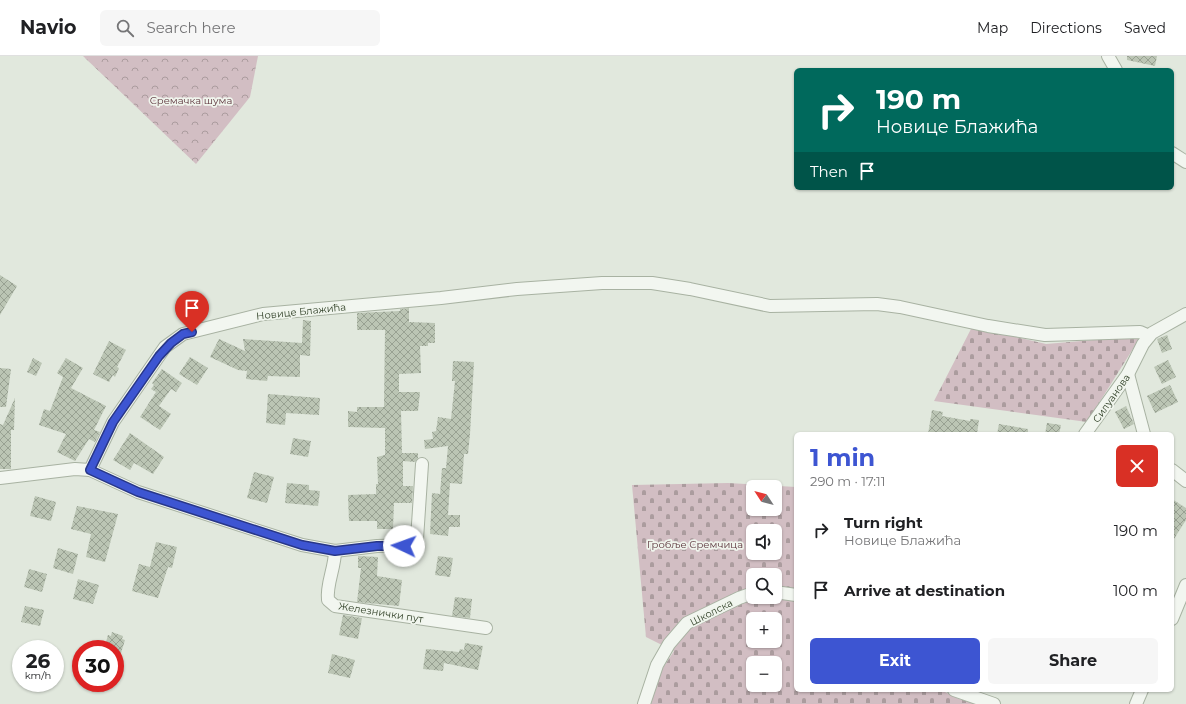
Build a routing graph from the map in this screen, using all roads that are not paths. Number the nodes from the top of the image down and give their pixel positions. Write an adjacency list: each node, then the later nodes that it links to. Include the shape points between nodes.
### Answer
1 (1108, 56): 2 (street)
2 (1115, 68)
3 (1174, 154): 4 (street)
4 (1186, 162)
5 (1186, 314): 6 (street, Силуанова)
6 (1149, 336): 7 (street, Силуанова); 11 (street, Новице Блажића, via 1134,332 1045,335 877,304 770,306 684,287 652,283 562,286 263,314 183,334 165,347 113,422)
7 (1128, 374): 8 (street, Силуанова); 9 (street)
8 (1086, 432)
9 (1143, 432)
10 (422, 464): 15 (street, via 415,542 408,546 377,546)
11 (90, 470): 13 (street, via 75,469); 15 (street, via 138,492 302,545)
12 (1174, 472): 14 (street)
13 (0, 478)
14 (1186, 481)
15 (335, 551): 21 (street, Железнички пут, via 335,562 327,592 328,600 335,606)
16 (1186, 585): 20 (street)
17 (782, 593): 18 (street)
18 (794, 595)
19 (746, 596): 24 (street, Школска, via 687,624 669,644 657,665)
20 (1174, 614)
21 (486, 628)
22 (960, 692): 25 (street)
23 (1141, 692): 26 (street)
24 (644, 704)
25 (994, 704)
26 (1136, 704)

